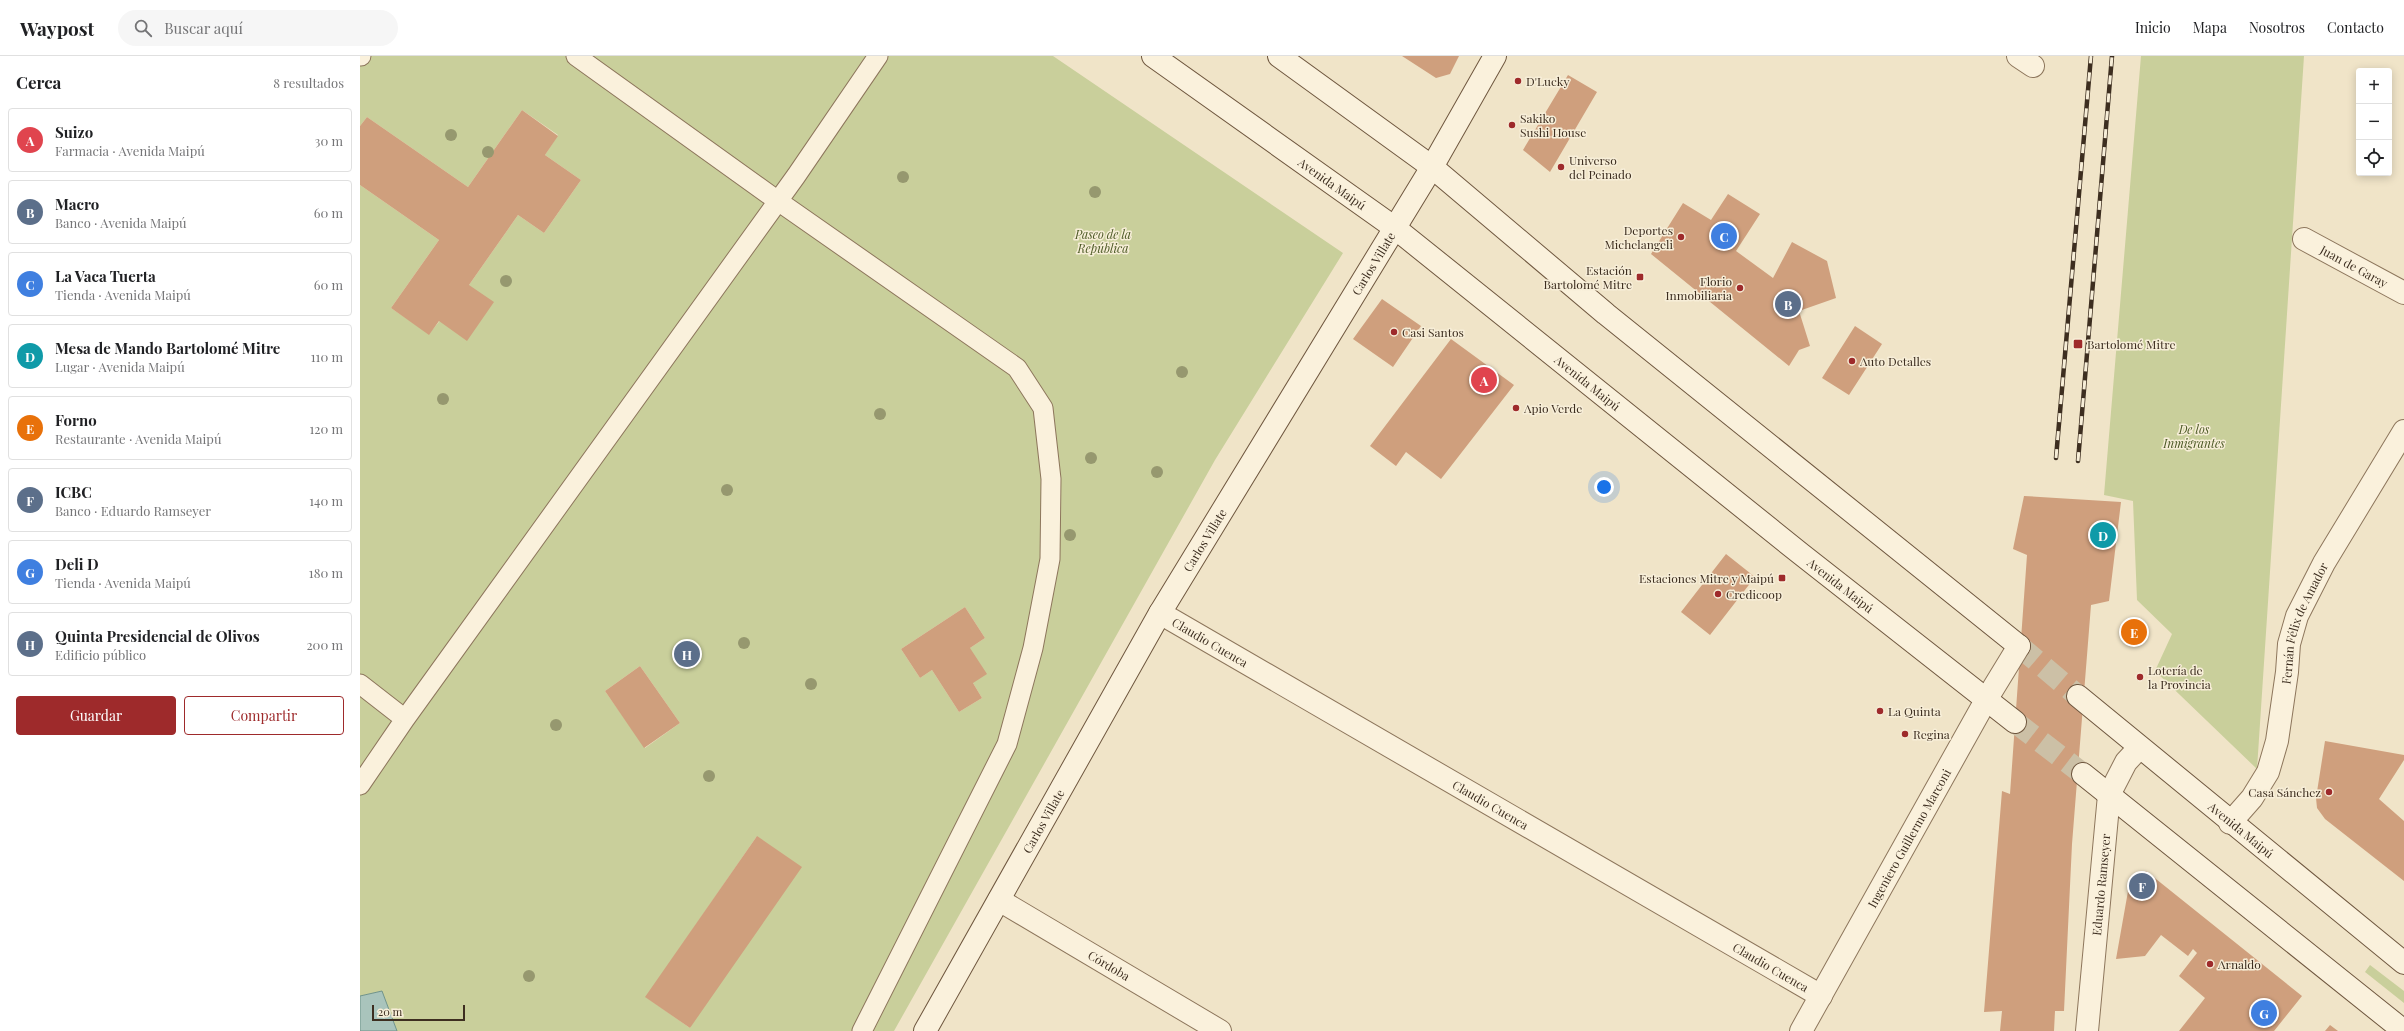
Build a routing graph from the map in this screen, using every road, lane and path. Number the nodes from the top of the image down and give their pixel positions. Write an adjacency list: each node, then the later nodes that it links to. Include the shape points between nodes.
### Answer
1 (576, 56): 7 (lane)
2 (878, 56): 7 (lane)
3 (1153, 56): 8 (street, Avenida Maipú)
4 (1279, 56): 6 (street)
5 (1495, 56): 6 (street, Carlos Villate)
6 (1432, 167): 8 (street, Carlos Villate); 15 (street, Ingeniero Guillermo Marconi, via 1606,314 2019,646)
7 (778, 201): 16 (lane); 26 (lane, via 1017,368 1043,408 1051,479 1050,559 1033,648 1007,744)
8 (1395, 228): 12 (street, Carlos Villate); 15 (street, Avenida Maipú)
9 (2304, 239): 10 (street, Juan de Garay)
10 (2404, 293)
11 (2404, 431): 22 (street, Fernán Félix de Amador, via 2324,563 2297,616 2289,644 2277,741 2268,772 2252,798)
12 (1160, 613): 23 (street, Carlos Villate); 25 (street, Claudio Cuenca)
13 (360, 684): 16 (lane)
14 (2078, 696): 18 (street, Avenida Maipú)
15 (1986, 700): 17 (street, Avenida Maipú); 25 (street, Ingeniero Guillermo Marconi)
16 (405, 719): 20 (lane)
17 (2015, 722)
18 (2139, 748): 21 (street, Eduardo Ramseyer, via 2126,762); 22 (street, Avenida Maipú)
19 (2082, 774): 21 (street)
20 (360, 785)
21 (2109, 795): 30 (street, Eduardo Ramseyer); 31 (street)
22 (2230, 823): 24 (street, Avenida Maipú)
23 (999, 900): 27 (street, Carlos Villate); 28 (street, Córdoba)
24 (2404, 963)
25 (1821, 996): 29 (street, Ingeniero Guillermo Marconi)
26 (862, 1031)
27 (925, 1031)
28 (1220, 1031)
29 (1801, 1031)
30 (2087, 1031)
31 (2404, 1031)

